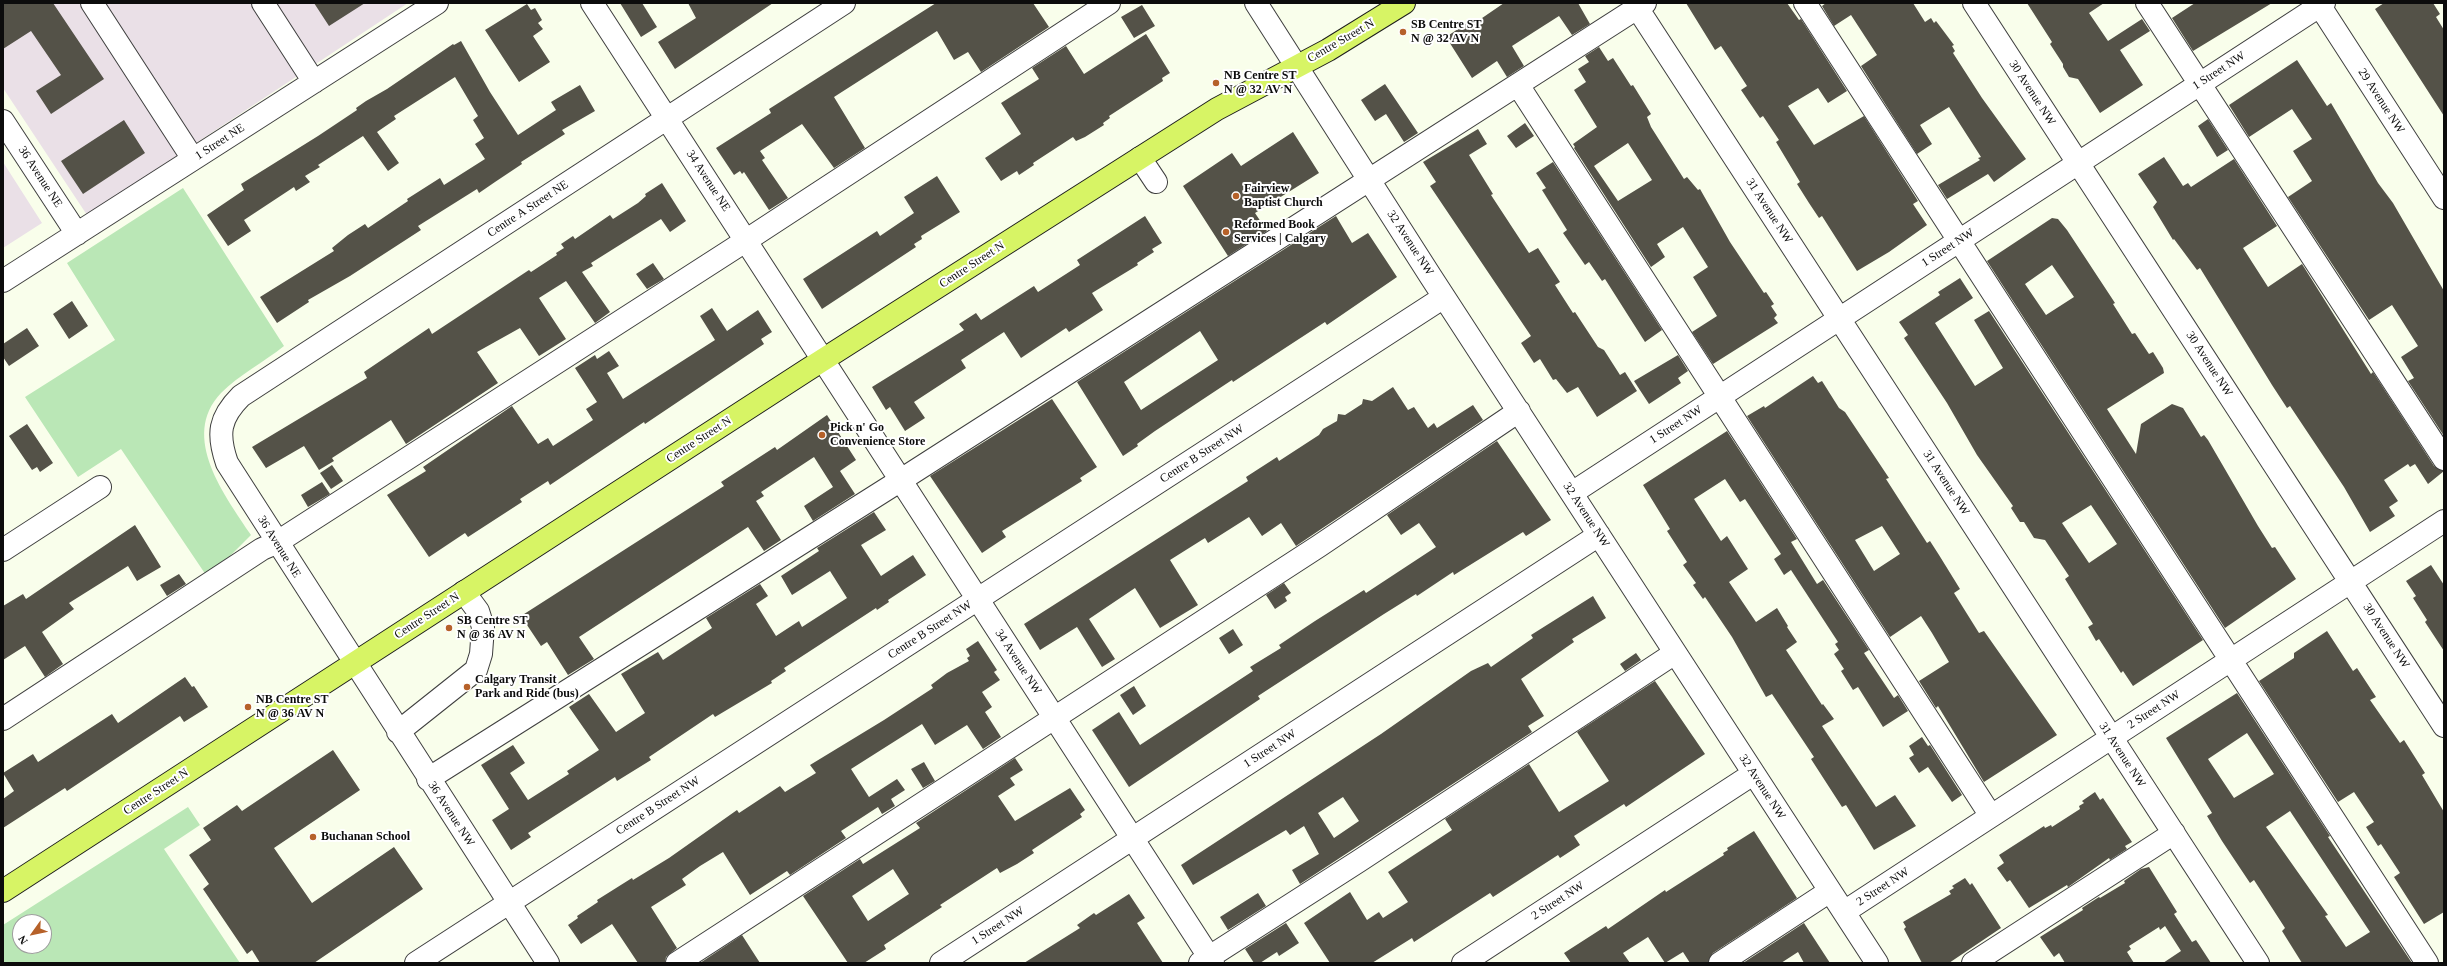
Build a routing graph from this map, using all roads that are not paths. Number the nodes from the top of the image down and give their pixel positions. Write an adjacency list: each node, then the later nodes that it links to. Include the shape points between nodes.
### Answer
1 (92, 3): 21 (street)
2 (263, 3): 15 (street)
3 (592, 3): 18 (street, 34 Avenue NE)
4 (844, 3): 18 (street, Centre A Street NE)
5 (1109, 3): 27 (street)
6 (1256, 3): 14 (street, 32 Avenue NW)
7 (1404, 3): 14 (main road, Centre Street N, via 1328,50)
8 (1805, 3): 28 (street)
9 (1974, 3): 22 (street, 30 Avenue NW)
10 (2146, 3): 16 (street)
11 (431, 4): 15 (street, 1 Street NE)
12 (2320, 4): 16 (street, 1 Street NW); 25 (street, 29 Avenue NW)
13 (1639, 5): 17 (street); 31 (street, 31 Avenue NW)
14 (1298, 65): 20 (main road, Centre Street N, via 1216,109); 23 (street, 32 Avenue NW)
15 (314, 82): 21 (street, 1 Street NE)
16 (2199, 84): 22 (street, 1 Street NW); 36 (street)
17 (1518, 85): 23 (street); 33 (street)
18 (668, 118): 27 (street, 34 Avenue NE); 35 (street, Centre A Street NE, via 241,396 229,408)
19 (3, 121): 26 (street, 36 Avenue NE)
20 (1140, 158): 24 (street); 32 (main road, Centre Street N)
21 (193, 159): 26 (street, 1 Street NE)
22 (2079, 164): 28 (street, 1 Street NW); 44 (street, 30 Avenue NW)
23 (1369, 180): 30 (street, 32 Avenue NW); 37 (street)
24 (1156, 182)
25 (2444, 198)
26 (77, 234): 29 (street, 1 Street NE)
27 (747, 240): 32 (street, 34 Avenue NE); 42 (street)
28 (1958, 242): 31 (street, 1 Street NW); 48 (street)
29 (3, 282)
30 (1444, 297): 34 (street, 32 Avenue NW); 46 (street, Centre B Street NW)
31 (1840, 319): 33 (street, 1 Street NW); 54 (street, 31 Avenue NW)
32 (823, 360): 37 (street, 34 Avenue NW); 45 (main road, Centre Street N)
33 (1719, 397): 39 (street, 1 Street NW); 57 (street)
34 (1519, 411): 39 (street, 32 Avenue NW); 50 (street, via 1319,546)
35 (222, 423): 42 (street, 36 Avenue NE, via 220,444 226,463)
36 (2444, 459)
37 (901, 480): 46 (street, 34 Avenue NW); 56 (street)
38 (100, 487): 43 (street)
39 (1572, 492): 41 (street, 32 Avenue NW)
40 (2444, 520): 44 (street, 2 Street NW)
41 (1599, 535): 47 (street, 32 Avenue NW); 59 (street, 1 Street NW)
42 (276, 543): 49 (street, 36 Avenue NE); 51 (street, via 262,549)
43 (3, 550)
44 (2350, 581): 48 (street, 2 Street NW); 52 (street, 30 Avenue NW)
45 (464, 592): 49 (main road, Centre Street N); 53 (street, via 478,611 483,627 481,654 476,670)
46 (978, 600): 50 (street, 34 Avenue NW); 62 (street, Centre B Street NW)
47 (1675, 653): 55 (street, 32 Avenue NW); 64 (street)
48 (2230, 660): 54 (street, 2 Street NW); 74 (street)
49 (354, 664): 53 (street, 36 Avenue NW); 60 (main road, Centre Street N)
50 (1055, 718): 59 (street, 34 Avenue NW); 67 (street)
51 (3, 719)
52 (2444, 726)
53 (398, 732): 56 (street, 36 Avenue NW)
54 (2111, 738): 57 (street, 2 Street NW); 58 (street, 31 Avenue NW)
55 (1753, 774): 61 (street, 32 Avenue NW); 69 (street, 2 Street NW)
56 (428, 779): 62 (street, 36 Avenue NW)
57 (1991, 816): 63 (street, 2 Street NW)
58 (2174, 833): 72 (street); 73 (street, 31 Avenue NW)
59 (1133, 839): 64 (street, 34 Avenue NW); 68 (street, 1 Street NW)
60 (3, 891)
61 (1830, 891): 63 (street, 32 Avenue NW); 70 (street)
62 (508, 903): 65 (street, Centre B Street NW); 66 (street, 36 Avenue NW)
63 (1844, 912): 71 (street, 32 Avenue NW)
64 (1207, 961)
65 (416, 963)
66 (548, 963)
67 (676, 963)
68 (941, 963)
69 (1463, 963)
70 (1720, 963)
71 (1877, 963)
72 (1973, 963)
73 (2258, 963)
74 (2427, 963)

